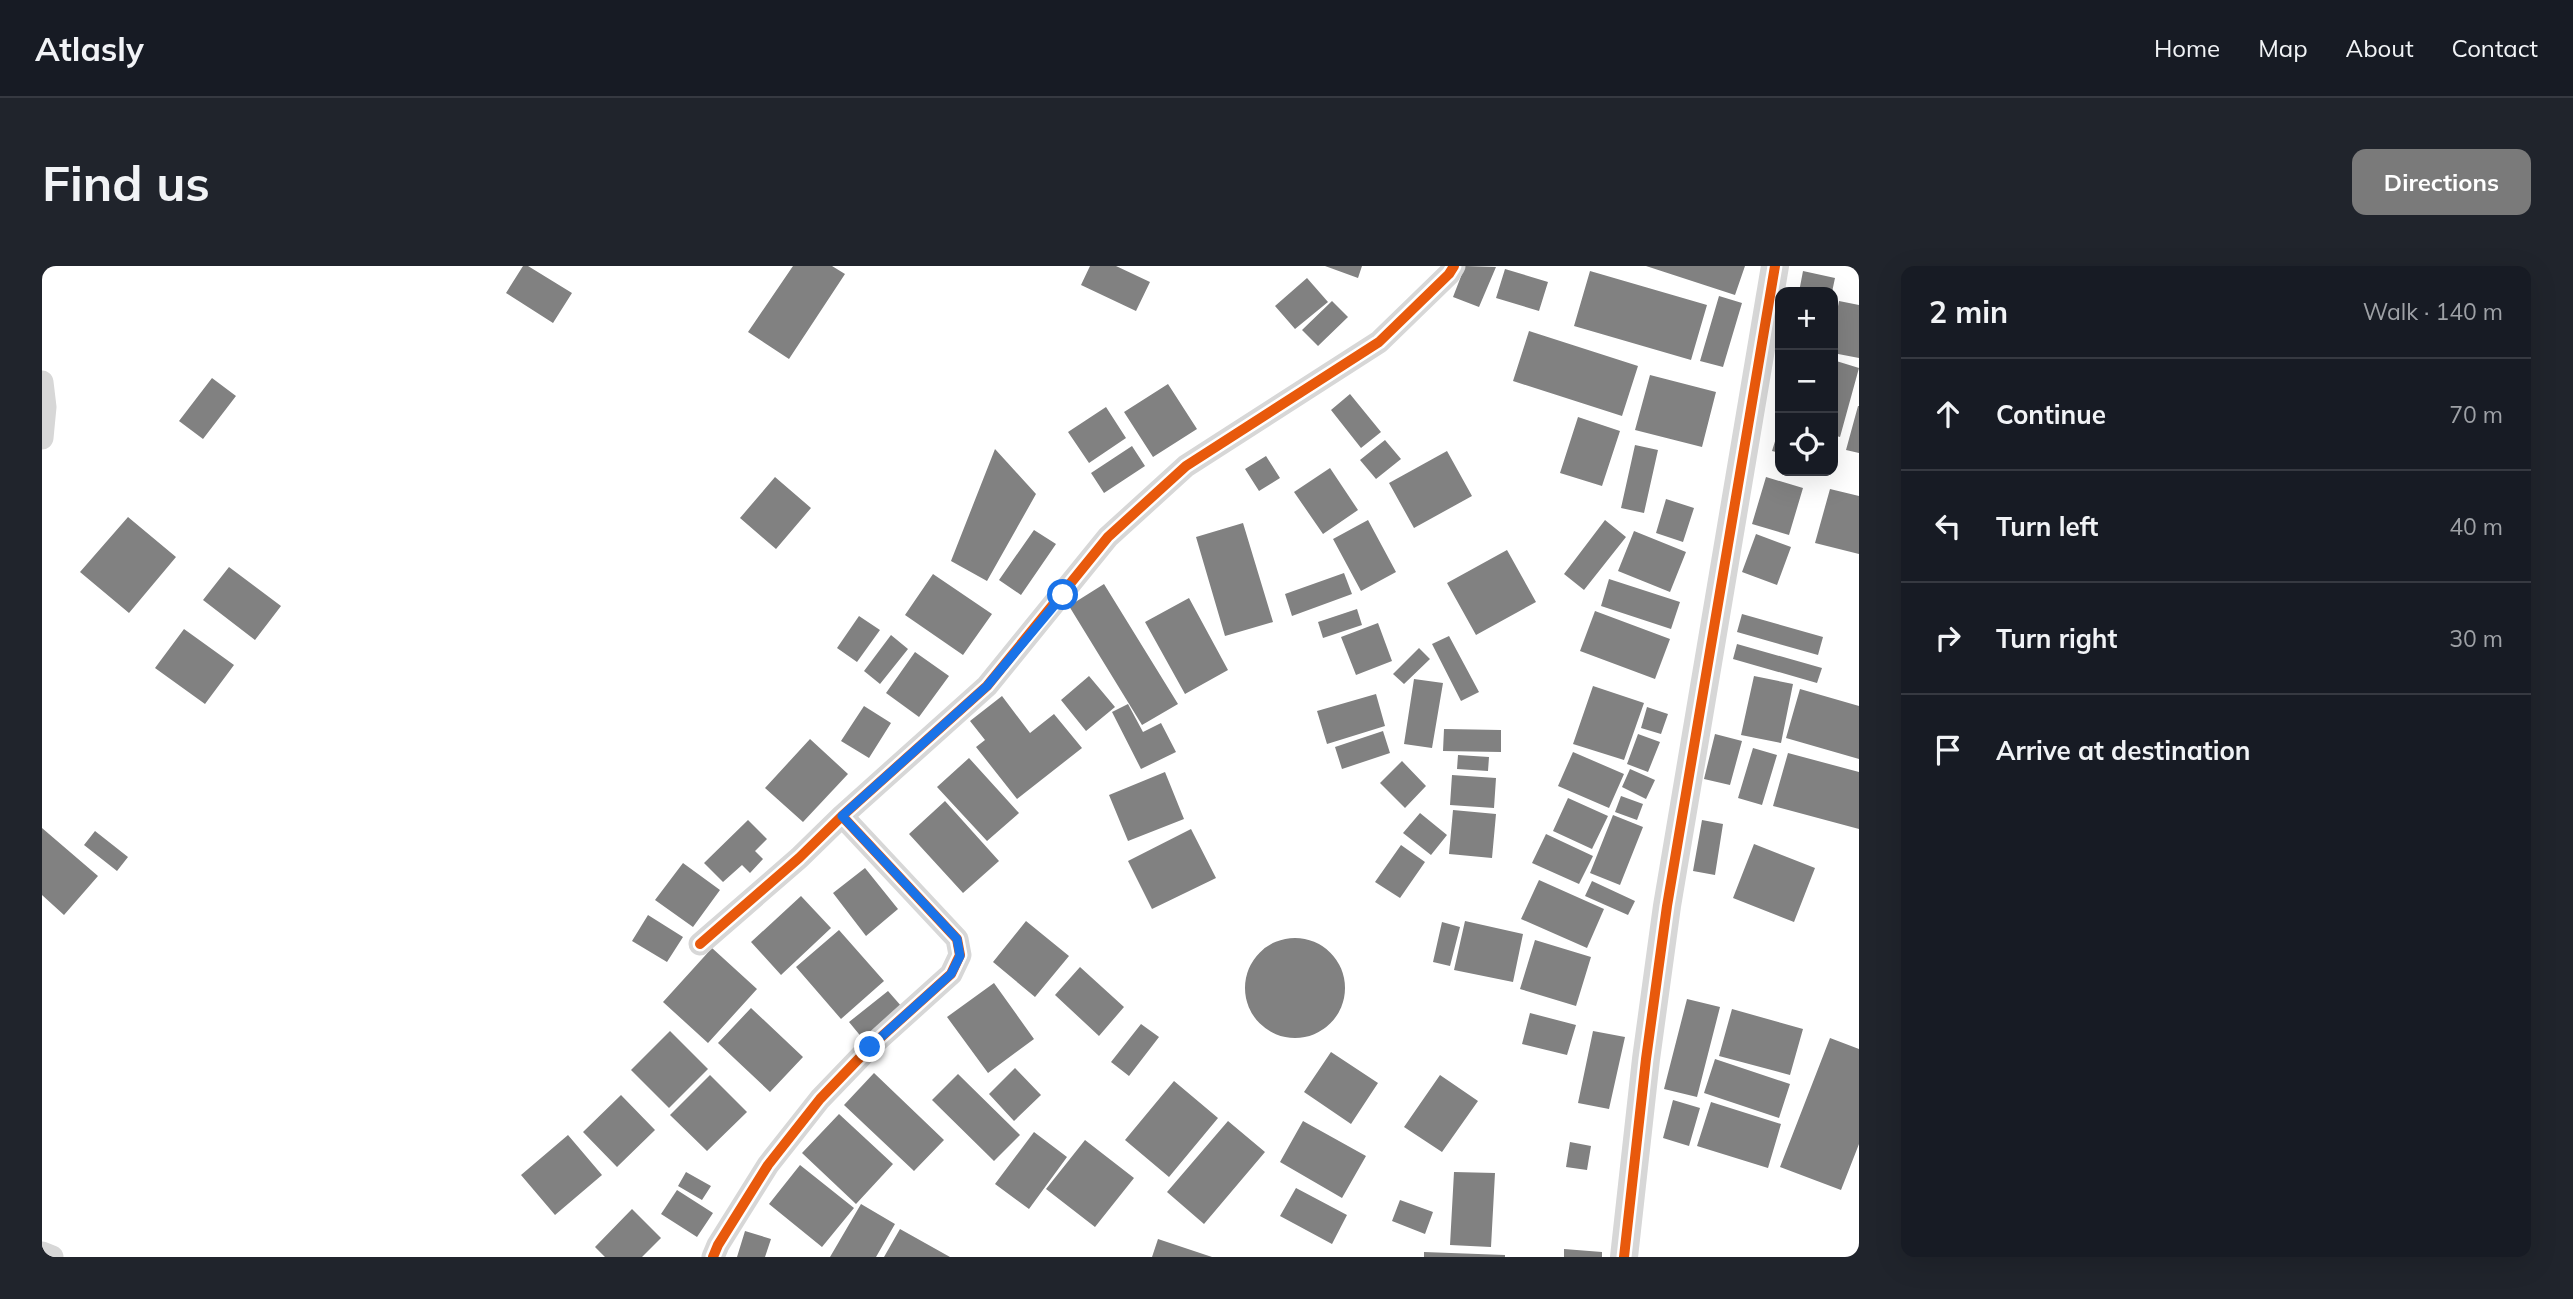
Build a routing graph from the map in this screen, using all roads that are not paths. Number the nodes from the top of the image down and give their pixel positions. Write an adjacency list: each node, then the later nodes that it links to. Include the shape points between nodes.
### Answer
1 (1454, 266): 5 (street, via 1379,342 1186,466 1108,537 987,686)
2 (1775, 266): 10 (street, via 1667,906)
3 (42, 382): 4 (street)
4 (42, 438)
5 (842, 816): 6 (street); 9 (street, via 957,939 960,956 951,974 820,1099 768,1165)
6 (700, 944)
7 (42, 1253): 8 (street)
8 (52, 1257)
9 (713, 1257)
10 (1624, 1257)

